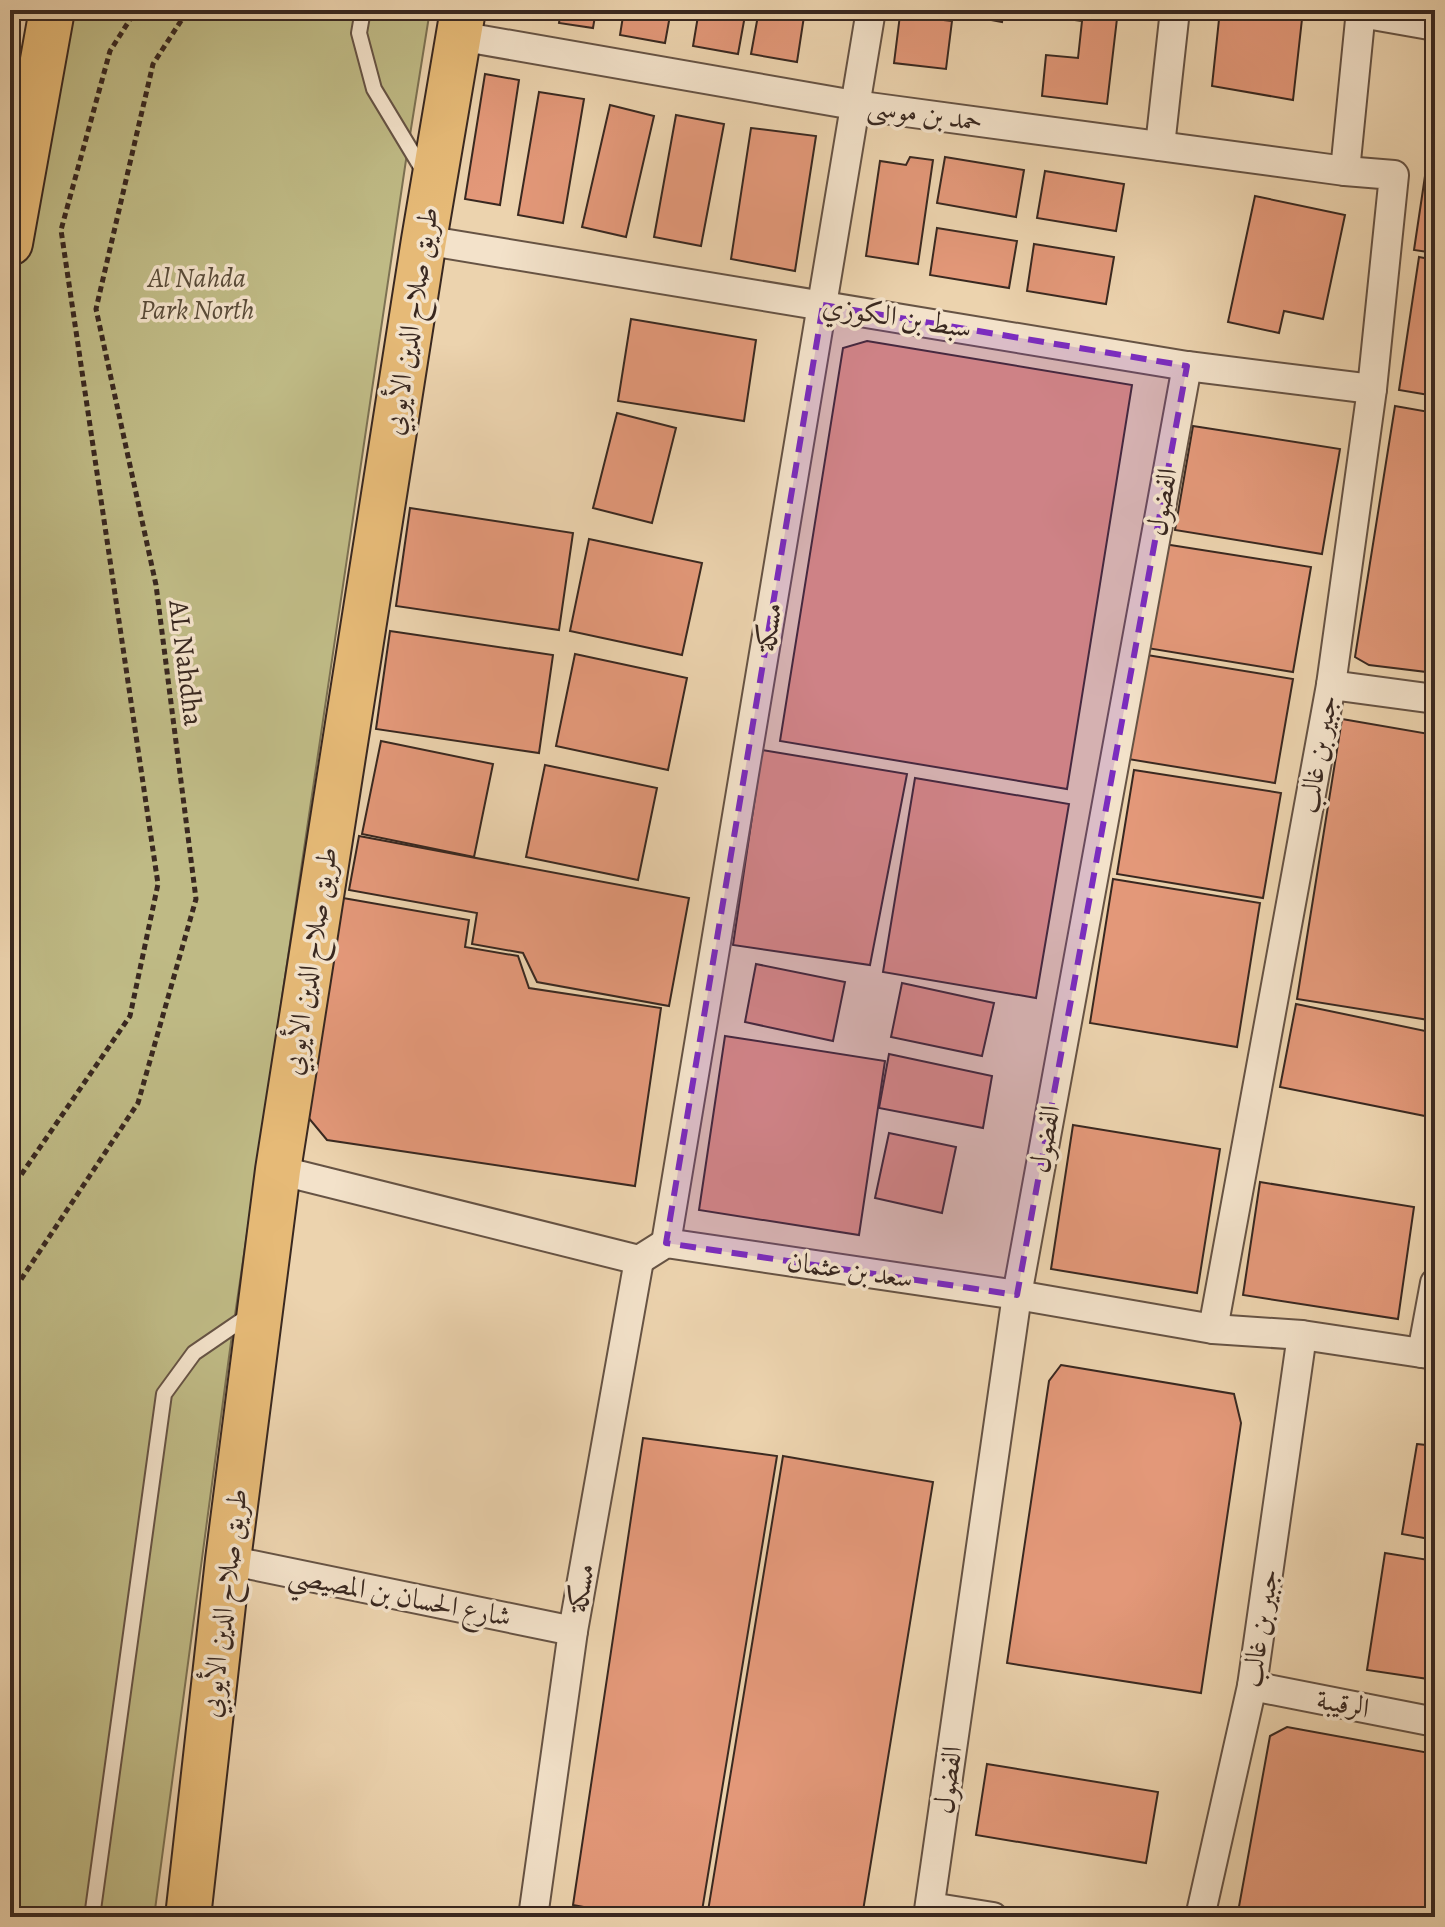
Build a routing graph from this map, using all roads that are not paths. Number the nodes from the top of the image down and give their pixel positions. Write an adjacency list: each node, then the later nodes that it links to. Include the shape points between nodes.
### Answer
1 (52, 10): 14 (main road)
2 (363, 10): 12 (lane, via 359,33 374,89)
3 (871, 10): 8 (street, مسكة)
4 (1175, 10): 9 (street)
5 (1361, 11): 7 (street); 10 (street)
6 (461, 23): 8 (street, حمد بن موسى); 12 (main road, طريق صلاح الدين الأيوبي)
7 (1435, 26)
8 (854, 105): 9 (street, حمد بن موسى); 15 (street, مسكة)
9 (1160, 146): 10 (street, حمد بن موسى)
10 (1345, 171): 11 (street, حمد بن موسى)
11 (1394, 175): 17 (street, جبير بن غالب)
12 (433, 186): 13 (main road, طريق صلاح الدين الأيوبي)
13 (424, 240): 15 (street, سبط بن الكوزي); 20 (main road, طريق صلاح الدين الأيوبي)
14 (10, 243)
15 (823, 305): 16 (street, سبط بن الكوزي); 21 (street, مسكة)
16 (1187, 366): 17 (street, سبط بن الكوزي); 24 (street, الفضول)
17 (1372, 389): 18 (street, جبير بن غالب)
18 (1331, 685): 19 (street); 26 (street, جبير بن غالب)
19 (1435, 699)
20 (278, 1170): 22 (street); 25 (main road, طريق صلاح الدين الأيوبي)
21 (666, 1243): 22 (street); 24 (street, سعد بن عثمان)
22 (639, 1260): 30 (street, مسكة)
23 (1435, 1283): 28 (street)
24 (1017, 1295): 26 (street, سعد بن عثمان); 33 (street, الفضول)
25 (260, 1307): 29 (main road, طريق صلاح الدين الأيوبي); 34 (lane, via 194,1353 164,1394)
26 (1213, 1329): 27 (street, سعد بن عثمان)
27 (1302, 1335): 28 (street, سعد بن عثمان); 31 (street, جبير بن غالب)
28 (1428, 1354)
29 (228, 1560): 30 (street, شارع الحسان بن المصيصي); 35 (main road, طريق صلاح الدين الأيوبي)
30 (573, 1631): 36 (street, مسكة)
31 (1252, 1686): 32 (street, الرقيبة); 38 (street, جبير بن غالب)
32 (1435, 1722)
33 (929, 1912): 37 (street)
34 (92, 1917)
35 (188, 1917)
36 (533, 1917)
37 (993, 1917)
38 (1200, 1917)

